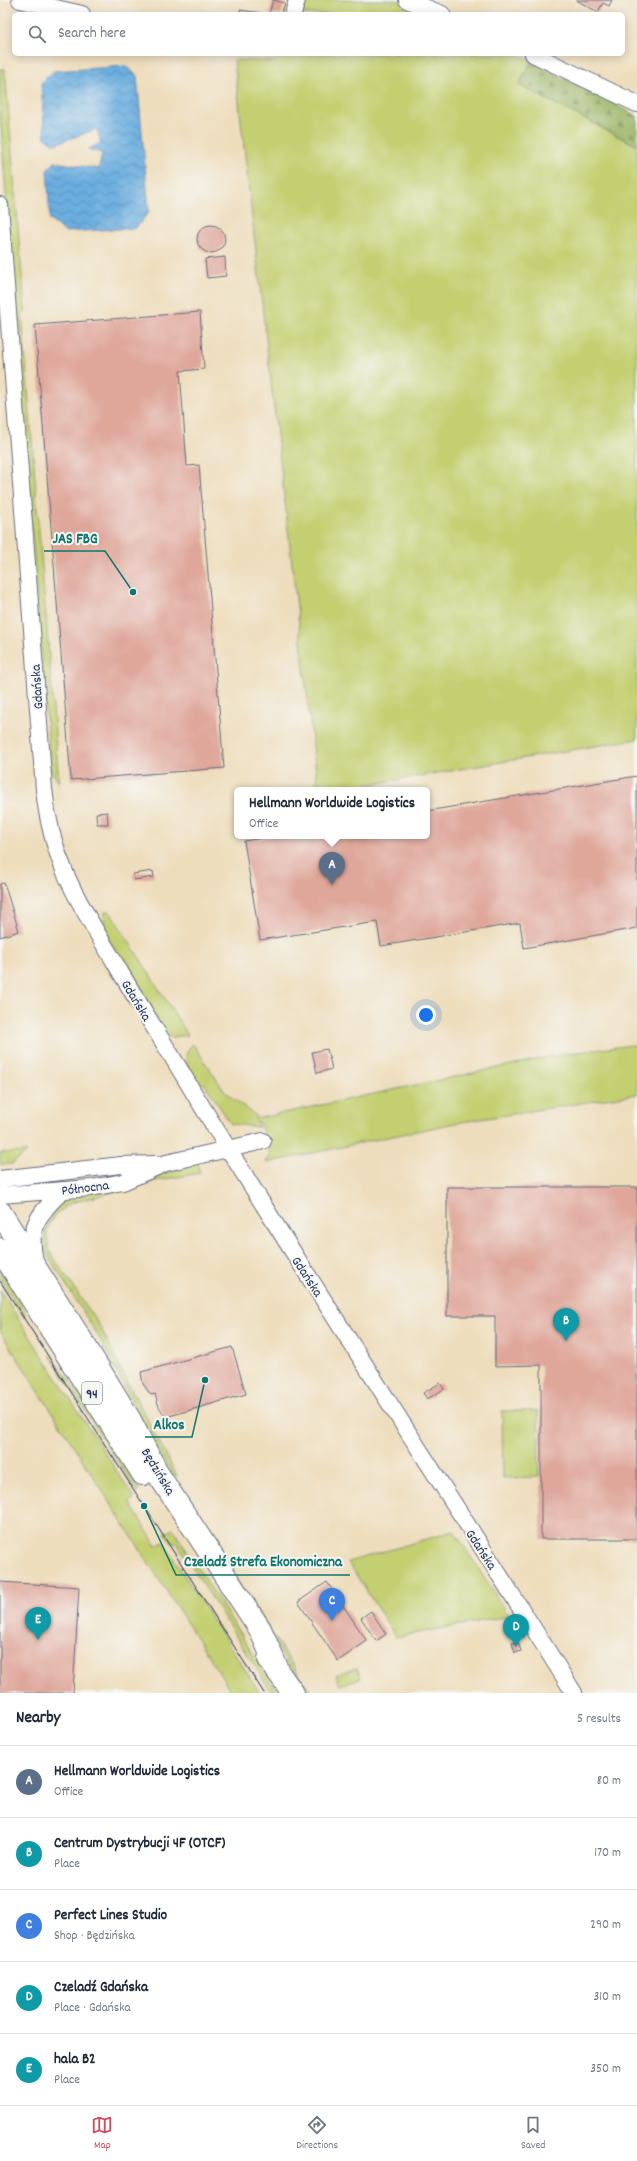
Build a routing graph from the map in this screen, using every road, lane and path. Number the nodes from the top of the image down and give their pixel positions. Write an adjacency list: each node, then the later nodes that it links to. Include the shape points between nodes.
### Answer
1 (20, 0): 4 (street)
2 (297, 0): 5 (street)
3 (407, 0): 6 (street)
4 (73, 12)
5 (294, 12)
6 (437, 12)
7 (537, 56): 8 (street)
8 (637, 104)
9 (0, 205): 11 (street, Gdańska, via 44,789 55,848 79,903)
10 (263, 1141): 11 (street, Północna)
11 (229, 1149): 12 (street, Północna); 21 (street, Gdańska)
12 (166, 1163): 13 (street, Północna, via 121,1165); 14 (street, Północna, via 123,1182)
13 (0, 1179)
14 (62, 1190): 15 (street, Północna); 18 (street, via 40,1215 31,1237)
15 (0, 1195)
16 (0, 1212): 18 (main road, Będzińska / 94)
17 (0, 1249): 19 (main road, Będzińska / 94, via 214,1582 250,1636)
18 (36, 1268): 19 (main road, Będzińska / 94, via 130,1420 158,1474 260,1629)
19 (278, 1670): 20 (main road, Będzińska / 94)
20 (293, 1693)
21 (574, 1693)

